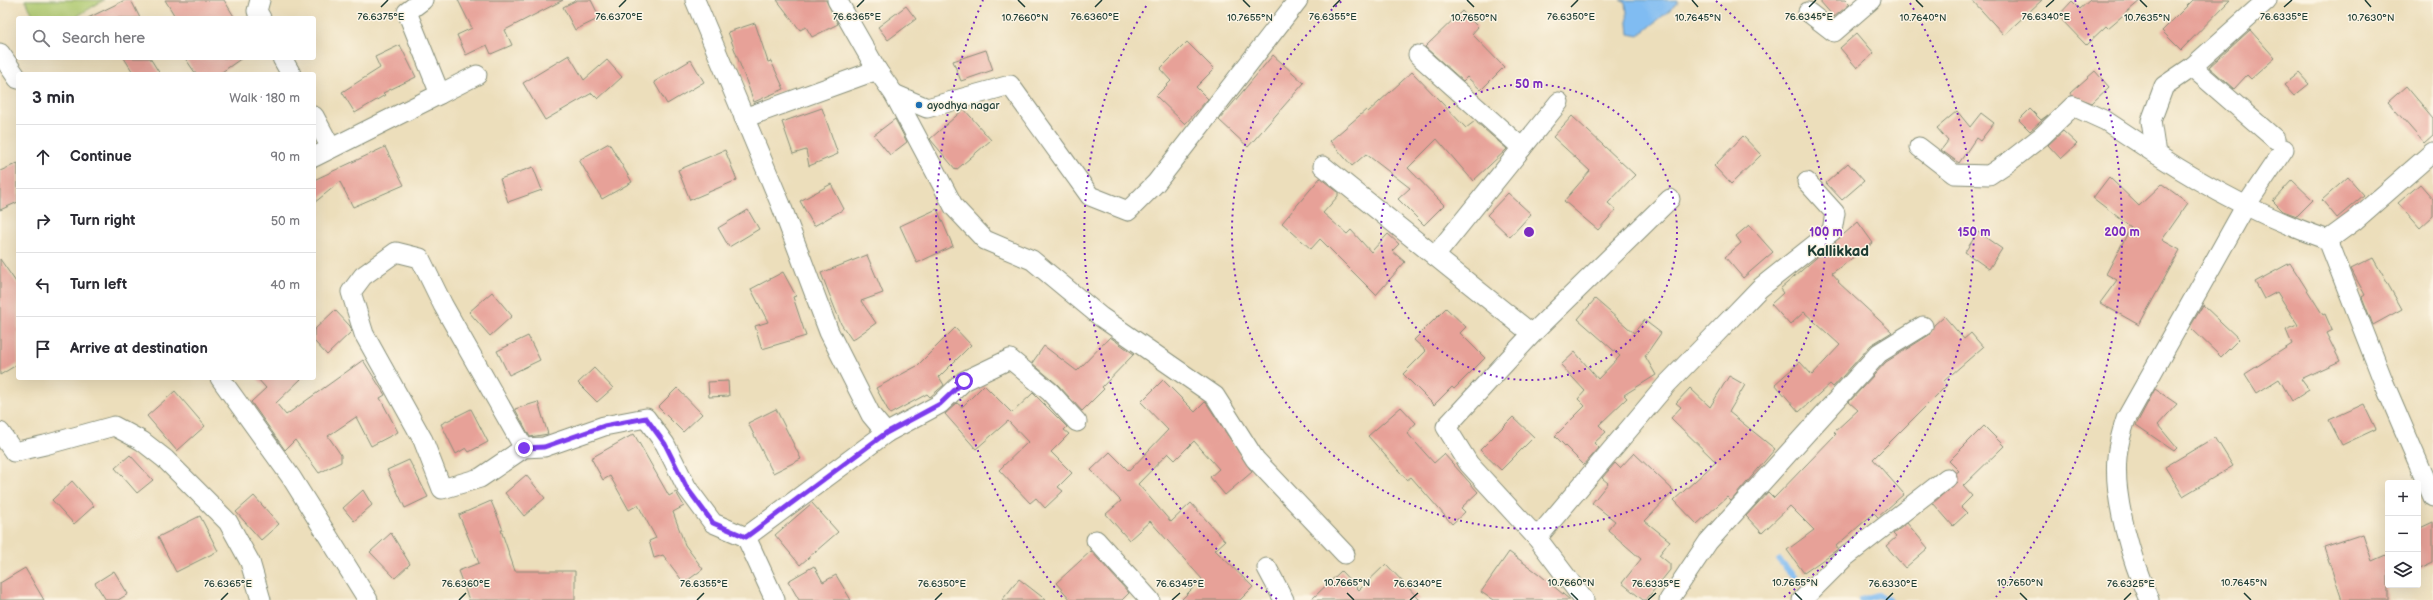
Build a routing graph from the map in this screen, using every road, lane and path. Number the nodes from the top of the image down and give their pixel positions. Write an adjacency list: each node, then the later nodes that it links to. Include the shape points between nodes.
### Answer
1 (260, 0): 10 (street, via 257,11)
2 (423, 0): 8 (street)
3 (695, 0): 22 (street)
4 (837, 0): 15 (street)
5 (1298, 0): 20 (street, via 1156,183 1128,211 1090,196 1010,85 927,108)
6 (1871, 0): 9 (street, via 1834,32)
7 (2267, 0): 14 (street)
8 (405, 6): 19 (street)
9 (1808, 12)
10 (260, 16)
11 (0, 53): 18 (street)
12 (1418, 55): 26 (street)
13 (283, 60): 16 (street)
14 (2192, 67): 28 (street, via 2164,86 2151,121); 33 (street, via 2279,144)
15 (877, 70): 20 (street); 22 (street)
16 (290, 72)
17 (477, 75): 19 (street)
18 (16, 76)
19 (440, 94): 25 (street)
20 (894, 94): 48 (street, via 954,207 985,240 1032,260 1101,317 1215,396 1255,459)
21 (1559, 102): 26 (street)
22 (744, 118): 41 (street, via 781,205 829,332 871,415)
23 (316, 120): 25 (street)
24 (1919, 147): 28 (street, via 1954,174 1989,174 2042,136 2073,106 2106,121)
25 (331, 148): 29 (street)
26 (1522, 148): 35 (street)
27 (2433, 152): 34 (street)
28 (2156, 154): 33 (street, via 2204,185)
29 (316, 156)
30 (1323, 166): 35 (street)
31 (1807, 182): 46 (street, via 1835,213 1832,231 1760,288 1702,347 1662,390)
32 (1670, 199): 37 (street)
33 (2245, 207): 34 (street); 58 (street, via 2126,419 2121,435 2117,458 2118,484 2137,572)
34 (2328, 240): 44 (street, via 2384,383)
35 (1436, 256): 37 (street)
36 (1923, 326): 56 (street, via 1879,352 1708,542)
37 (1532, 334): 46 (street, via 1446,427 1469,464)
38 (221, 380): 51 (street, via 291,477)
39 (1077, 422): 41 (street, via 1050,392 1010,359 964,381 940,404)
40 (0, 432): 50 (street, via 14,452 114,426 142,441 165,459 228,522 250,562)
41 (886, 433): 45 (street)
42 (524, 448): 42 (street, via 442,305 420,258 396,252 363,276 351,292 364,334 423,440 442,489 480,478); 45 (street, via 544,447 604,426 646,418 665,444 687,488 713,523)
43 (1947, 478): 57 (street, via 1844,558)
44 (2433, 496)
45 (746, 537): 52 (street)
46 (1537, 538): 55 (street)
47 (1096, 540): 53 (street)
48 (1345, 554)
49 (1267, 568): 54 (street)
50 (261, 600)
51 (368, 600)
52 (775, 600)
53 (1150, 600)
54 (1284, 600)
55 (1584, 600)
56 (1669, 600)
57 (1802, 600)
58 (2149, 600)

